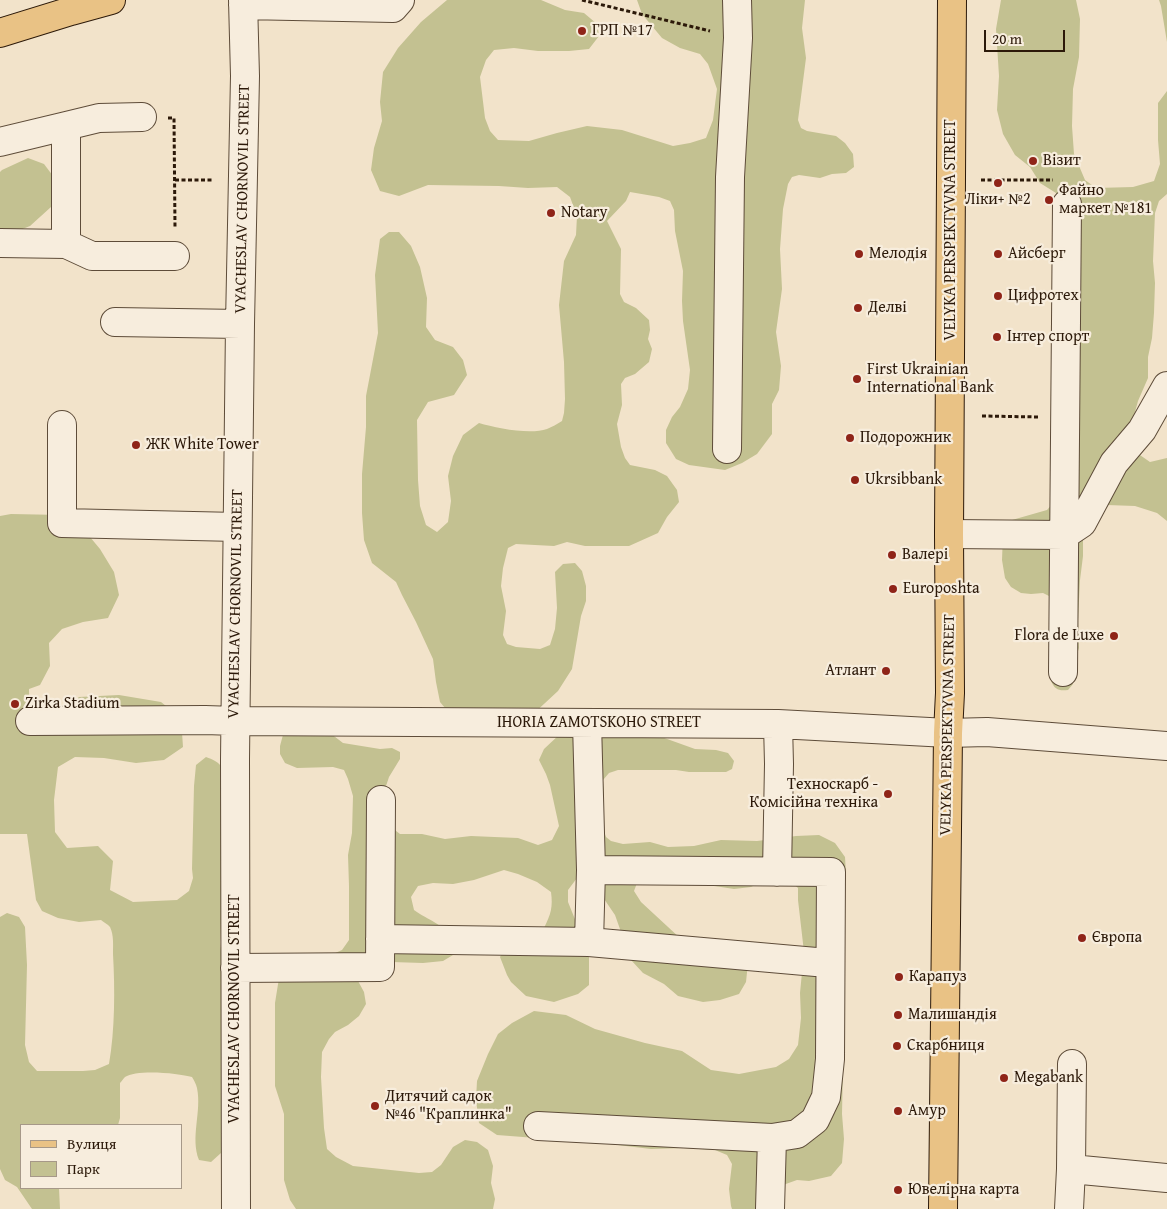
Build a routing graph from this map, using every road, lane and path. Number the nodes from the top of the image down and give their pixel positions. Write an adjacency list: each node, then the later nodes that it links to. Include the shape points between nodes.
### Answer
1 (111, 0): 7 (main road)
2 (400, 0): 6 (street, via 393,8)
3 (582, 0): 8 (path)
4 (737, 0): 8 (street)
5 (952, 0): 27 (main road, VELYKA PERSPEKTYVNA STREET)
6 (243, 3): 20 (street, VYACHESLAV CHORNOVIL STREET, via 245,76)
7 (0, 34)
8 (738, 38): 25 (street, via 730,177)
9 (142, 117): 10 (street, via 99,118); 12 (path, via 174,118)
10 (66, 126): 11 (street); 17 (street)
11 (0, 142)
12 (175, 180): 13 (path); 18 (path)
13 (212, 180)
14 (981, 180): 15 (path, via 1067,180)
15 (1067, 204): 23 (street)
16 (0, 243): 17 (street)
17 (66, 244): 18 (street, via 92,256)
18 (175, 256)
19 (115, 322): 20 (street)
20 (240, 324): 26 (street, VYACHESLAV CHORNOVIL STREET)
21 (1167, 386): 28 (street, via 1142,430 1114,463 1082,523)
22 (982, 416): 23 (path)
23 (1065, 417): 28 (street)
24 (62, 425): 26 (street, via 62,523)
25 (726, 449)
26 (237, 527): 31 (street, VYACHESLAV CHORNOVIL STREET)
27 (949, 534): 28 (street); 34 (main road, VELYKA PERSPEKTYVNA STREET)
28 (1064, 535): 29 (street)
29 (1063, 672)
30 (30, 721): 31 (street, IHORIA ZAMOTSKOHO STREET)
31 (235, 721): 32 (street, IHORIA ZAMOTSKOHO STREET); 42 (street, VYACHESLAV CHORNOVIL STREET)
32 (587, 723): 33 (street, IHORIA ZAMOTSKOHO STREET); 37 (street)
33 (778, 724): 34 (street, IHORIA ZAMOTSKOHO STREET); 38 (street)
34 (948, 733): 35 (street, IHORIA ZAMOTSKOHO STREET, via 987,732); 50 (main road, VELYKA PERSPEKTYVNA STREET)
35 (1167, 746)
36 (381, 800): 39 (street)
37 (590, 870): 38 (street); 40 (street)
38 (777, 872): 45 (street, via 831,872 830,1059 826,1097 816,1120 797,1134)
39 (380, 939): 40 (street); 42 (street, via 380,967)
40 (589, 942): 41 (street)
41 (816, 962)
42 (235, 968): 48 (street, VYACHESLAV CHORNOVIL STREET)
43 (1072, 1064): 46 (street)
44 (538, 1126): 45 (street)
45 (772, 1138): 49 (street)
46 (1071, 1169): 47 (street); 51 (street)
47 (1167, 1178)
48 (236, 1209)
49 (770, 1209)
50 (944, 1209)
51 (1069, 1209)

